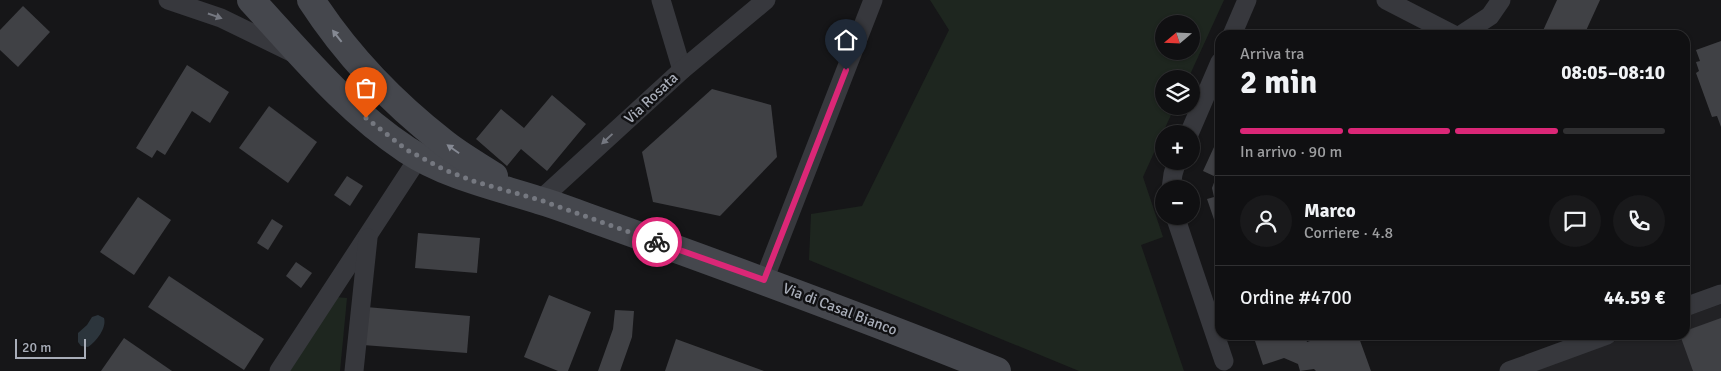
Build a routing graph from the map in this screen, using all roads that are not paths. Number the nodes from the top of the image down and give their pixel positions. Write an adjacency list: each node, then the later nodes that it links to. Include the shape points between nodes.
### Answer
1 (168, 0): 13 (street, one-way to 13, via 221,18)
2 (251, 0): 13 (main road, Via di Casal Bianco)
3 (312, 0): 18 (main road, Via di Casal Bianco, one-way to 3, via 460,154 414,118 366,71)
4 (661, 0): 14 (street)
5 (766, 0): 14 (street, Via Rosata)
6 (873, 0): 21 (street)
7 (1247, 0): 10 (street)
8 (1386, 0): 11 (street)
9 (1501, 0): 12 (street, via 1490,16)
10 (1234, 30)
11 (1444, 30)
12 (1469, 30)
13 (305, 59): 17 (main road, Via di Casal Bianco, via 351,106)
14 (682, 70): 18 (street, Via Rosata, one-way to 18)
15 (1215, 74): 16 (street)
16 (1193, 125)
17 (420, 157): 18 (main road, Via di Casal Bianco, via 476,182); 20 (street)
18 (540, 200): 21 (main road, Via di Casal Bianco)
19 (1178, 225): 24 (street)
20 (369, 235): 30 (street); 31 (street)
21 (764, 280): 29 (main road, Via di Casal Bianco)
22 (1721, 294): 23 (street)
23 (1690, 305)
24 (1215, 334)
25 (1217, 340): 28 (street)
26 (1576, 340): 27 (street)
27 (1563, 342): 33 (street)
28 (1224, 361)
29 (971, 364): 32 (main road, Via di Casal Bianco)
30 (279, 371)
31 (354, 371)
32 (997, 371)
33 (1509, 371)

